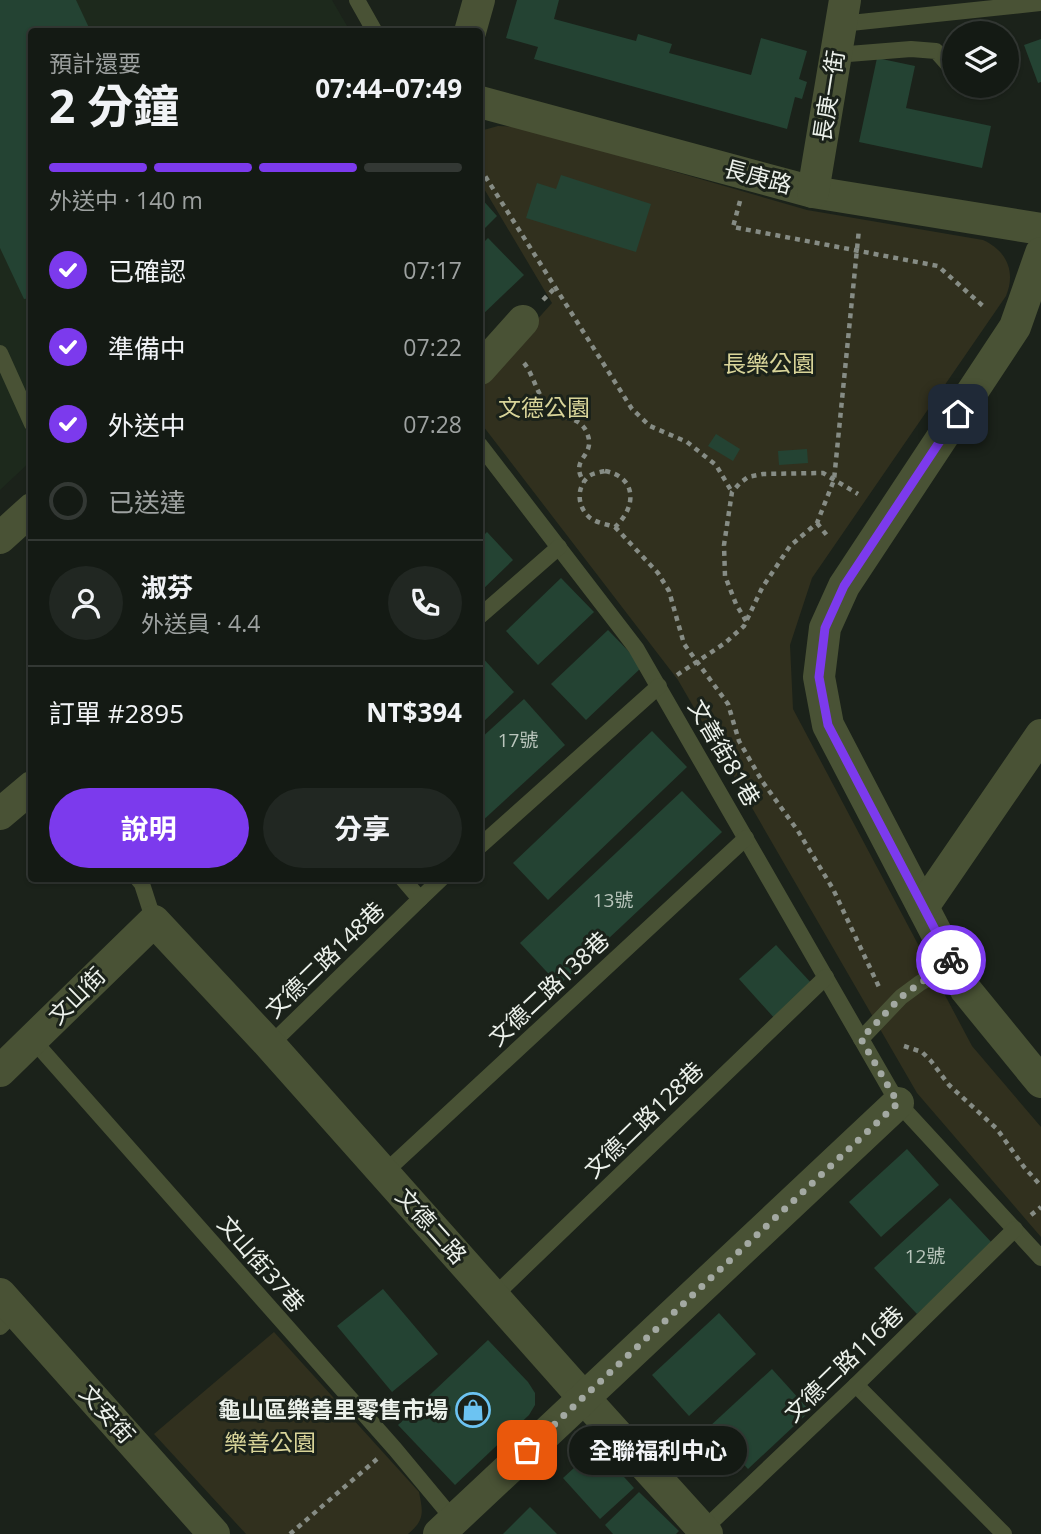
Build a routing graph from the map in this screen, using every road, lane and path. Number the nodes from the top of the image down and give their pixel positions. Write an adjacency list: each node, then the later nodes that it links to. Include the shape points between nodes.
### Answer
1 (357, 0): 5 (lane)
2 (479, 0): 6 (street)
3 (1041, 3): 4 (lane)
4 (843, 12): 7 (street, 長庚一街)
5 (373, 28)
6 (471, 28)
7 (836, 55): 8 (lane, via 911,49 936,51); 11 (street, 長庚一街)
8 (942, 58)
9 (483, 103): 11 (street, 長庚路)
10 (483, 173): 25 (path, via 632,408 650,426 687,442 716,465)
11 (813, 192): 14 (street, 長庚路)
12 (740, 200): 15 (path, via 733,228)
13 (860, 228): 15 (path)
14 (1041, 229)
15 (857, 251): 17 (path, via 937,265); 23 (path)
16 (1041, 253): 46 (street, via 1015,327 844,586 825,628 819,677 828,725)
17 (984, 307)
18 (514, 331): 20 (street); 24 (path, via 537,388 551,409 582,424 587,433 588,451 578,470)
19 (0, 353): 21 (lane)
20 (483, 366)
21 (28, 415)
22 (483, 449): 32 (lane, 文善街81巷)
23 (834, 480): 25 (path, via 823,473 763,474 748,477); 26 (path); 28 (path)
24 (584, 482): 29 (path, via 579,499 586,514); 29 (path, via 605,471 626,482 631,498)
25 (732, 492): 34 (path, via 724,545 725,576)
26 (859, 494)
27 (28, 513): 30 (street)
28 (817, 523): 31 (path); 34 (path, via 790,546)
29 (615, 527): 35 (path, via 658,573 669,591 684,644)
30 (0, 538)
31 (829, 538)
32 (559, 547): 33 (lane); 36 (lane, 文善街81巷, via 636,648)
33 (483, 613)
34 (746, 621): 35 (path, via 725,643)
35 (697, 661): 36 (path); 50 (path, via 728,704 739,741 762,781 833,888)
36 (659, 686): 40 (lane, 文善街81巷); 41 (lane)
37 (1041, 735): 46 (street)
38 (28, 790): 39 (street)
39 (0, 814)
40 (746, 838): 49 (lane, 文善街81巷); 58 (lane, 文德二路138巷)
41 (483, 843)
42 (141, 882): 47 (lane)
43 (405, 882): 45 (lane)
44 (438, 882): 45 (lane, 文德二路148巷)
45 (420, 899): 53 (lane, 文德二路148巷)
46 (923, 908): 48 (street)
47 (153, 920): 52 (street, 文山街); 53 (street, 文德二路)
48 (953, 964): 51 (lane, via 901,997); 56 (street, via 967,990)
49 (826, 977): 51 (lane, 文善街81巷); 62 (lane, 文德二路128巷)
50 (879, 987)
51 (861, 1039): 57 (lane, 文善街81巷)
52 (33, 1040): 55 (street, 文山街); 66 (lane, 文山街37巷)
53 (270, 1045): 58 (street, 文德二路)
54 (904, 1046): 59 (path, via 931,1061 949,1085 997,1129)
55 (0, 1070)
56 (1041, 1082)
57 (898, 1103): 60 (lane, 文善街81巷); 65 (street)
58 (384, 1173): 62 (street, 文德二路)
59 (1041, 1186)
60 (1015, 1229): 61 (lane, 文善街81巷); 64 (lane, 文德二路116巷)
61 (1041, 1258)
62 (494, 1296): 65 (street, 文德二路)
63 (5, 1311): 69 (street, 文安街)
64 (856, 1385): 68 (lane, 文德二路116巷); 71 (lane)
65 (583, 1397): 67 (street); 68 (street, 文德二路)
66 (395, 1449): 67 (lane, 文山街37巷); 70 (path)
67 (446, 1527)
68 (703, 1533)
69 (214, 1534)
70 (290, 1534)
71 (1004, 1534)

